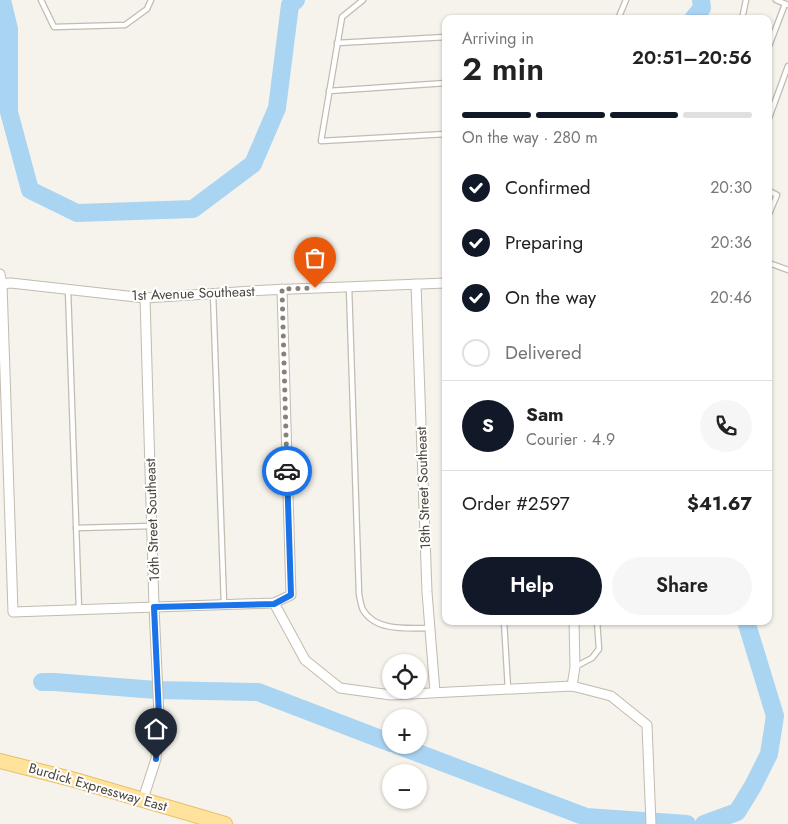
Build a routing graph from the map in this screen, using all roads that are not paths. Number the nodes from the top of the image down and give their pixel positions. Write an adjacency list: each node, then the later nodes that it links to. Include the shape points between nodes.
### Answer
1 (41, 0): 2 (lane, via 54,27 125,25 147,9)
2 (151, 0)
3 (363, 0): 12 (lane, via 342,17)
4 (626, 0): 8 (lane)
5 (746, 0): 9 (lane)
6 (776, 0): 7 (lane)
7 (786, 4): 11 (lane)
8 (620, 15)
9 (743, 15)
10 (442, 37): 12 (lane)
11 (772, 39)
12 (338, 43): 15 (lane)
13 (788, 66): 16 (lane)
14 (442, 83): 15 (lane)
15 (329, 91): 17 (lane, via 321,141)
16 (772, 110)
17 (442, 134)
18 (772, 192): 19 (lane, via 777,195)
19 (772, 207)
20 (772, 264): 21 (lane)
21 (788, 270)
22 (0, 274): 24 (street)
23 (442, 282): 25 (street, 1st Avenue Southeast)
24 (1, 284): 27 (street, 1st Avenue Southeast); 36 (street, via 13,612)
25 (416, 284): 26 (street, 1st Avenue Southeast); 40 (street, 18th Street Southeast)
26 (349, 286): 28 (street, 1st Avenue Southeast); 40 (lane, via 359,594 363,610 377,623)
27 (68, 289): 30 (street, 1st Avenue Southeast); 32 (lane)
28 (282, 289): 29 (street, 1st Avenue Southeast); 34 (street, via 291,595)
29 (213, 293): 30 (street, 1st Avenue Southeast); 33 (lane)
30 (145, 298): 31 (street, 16th Street Southeast)
31 (152, 526): 32 (lane); 35 (street, 16th Street Southeast)
32 (76, 528): 36 (lane)
33 (224, 604): 34 (street); 35 (street)
34 (274, 604): 44 (street, via 305,660 340,688 391,695)
35 (154, 607): 36 (street); 46 (street, 16th Street Southeast, via 159,716 156,759)
36 (79, 610)
37 (504, 625): 43 (lane)
38 (574, 625): 41 (street)
39 (597, 625): 41 (lane, via 599,649 592,658)
40 (430, 628): 44 (street, 18th Street Southeast)
41 (575, 667): 42 (street)
42 (572, 686): 43 (street); 48 (street, via 611,696 646,725)
43 (508, 689): 44 (street)
44 (434, 692)
45 (0, 761): 46 (main road, Burdick Expressway East)
46 (143, 799): 47 (main road, Burdick Expressway East)
47 (225, 824)
48 (651, 824)

